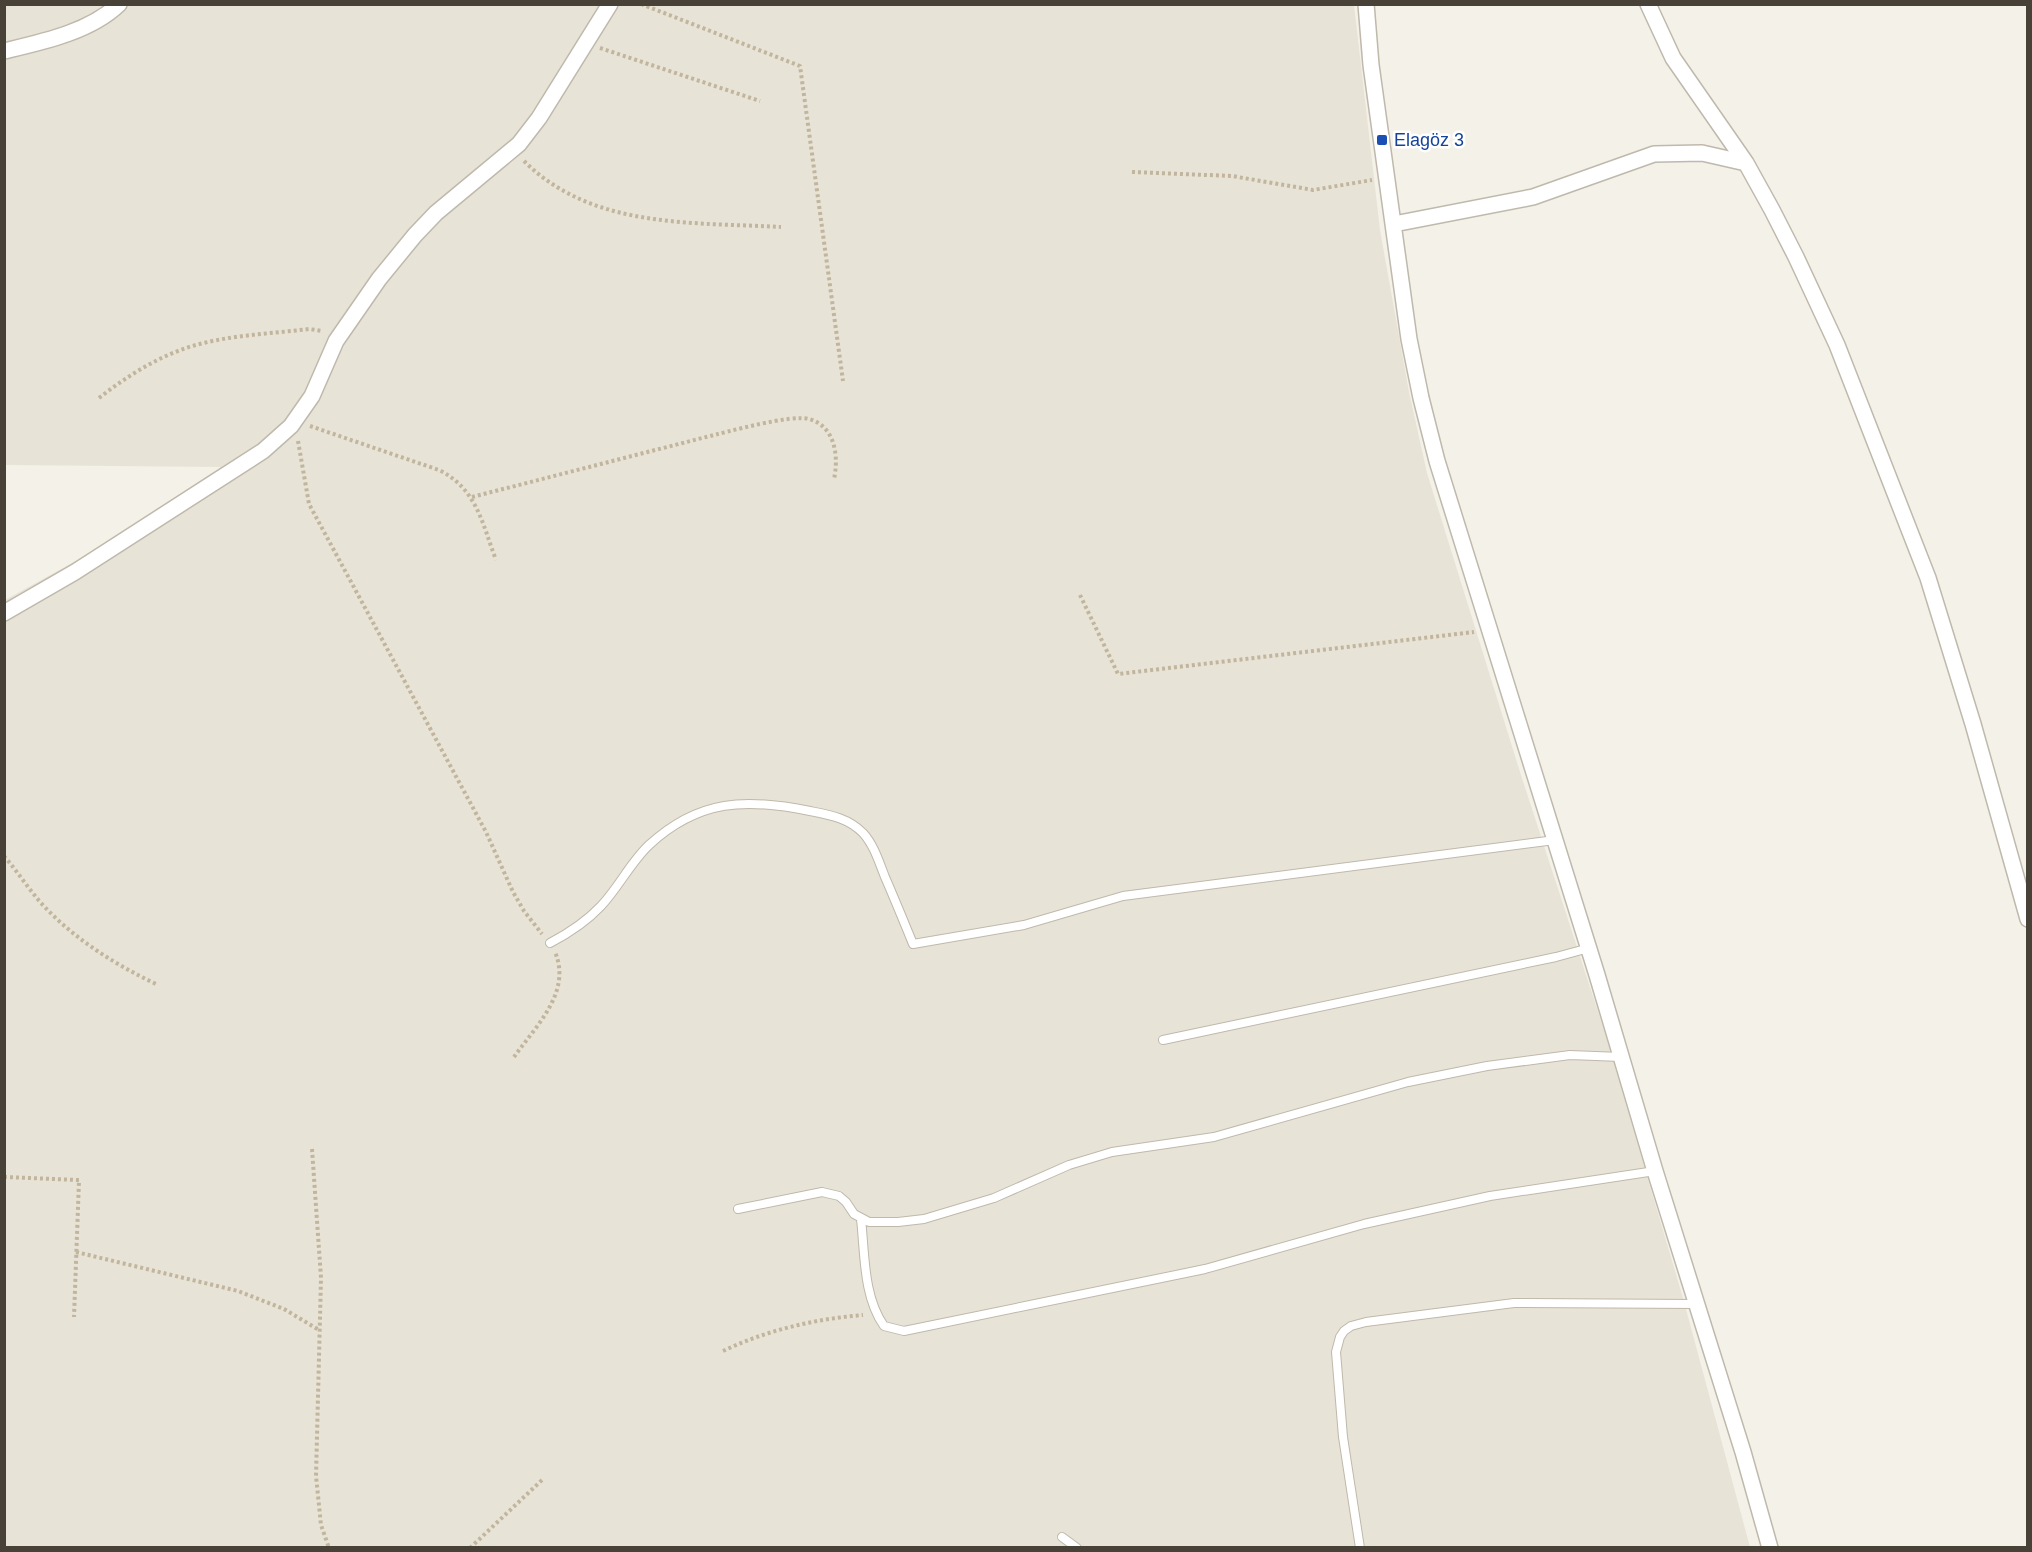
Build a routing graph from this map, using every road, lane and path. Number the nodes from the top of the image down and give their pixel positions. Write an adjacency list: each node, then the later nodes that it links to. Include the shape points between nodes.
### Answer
1 (119, 4): 7 (street, via 85,27)
2 (610, 4): 6 (street)
3 (641, 4): 16 (path, via 800,66)
4 (1366, 4): 12 (street)
5 (1648, 4): 10 (street, via 1673,58)
6 (585, 43): 8 (path); 9 (street, via 539,118)
7 (4, 51)
8 (760, 101)
9 (513, 150): 14 (path, via 560,189 598,208 662,220); 15 (street, via 415,235)
10 (1746, 163): 13 (street, via 1702,153 1654,154 1533,197); 27 (street, via 1837,345 1928,578)
11 (1132, 172): 12 (path, via 1232,176 1313,190)
12 (1387, 178): 13 (street)
13 (1394, 224): 24 (street, via 1421,398)
14 (781, 227)
15 (341, 333): 17 (path, via 309,329 188,348 141,368); 18 (street, via 312,396)
16 (843, 381)
17 (99, 398)
18 (295, 420): 20 (path, via 439,470); 23 (street, via 263,451); 28 (path, via 309,504 486,832 513,892)
19 (834, 479): 20 (path, via 837,455 830,435 816,422 798,417)
20 (471, 497): 21 (path)
21 (496, 560)
22 (1080, 595): 24 (path, via 1118,674)
23 (4, 613)
24 (1489, 630): 25 (street)
25 (1555, 840): 28 (lane, via 1123,896 1024,925 913,945 872,846 856,826 832,815 772,803 747,803 708,809 673,826 635,860 589,918); 29 (street)
26 (4, 856): 30 (path, via 41,903 81,940)
27 (2028, 919)
28 (550, 943): 32 (path, via 559,960 559,988)
29 (1589, 948): 31 (lane); 33 (street)
30 (158, 985)
31 (1163, 1040)
32 (514, 1057)
33 (1621, 1057): 35 (street); 38 (lane, via 1570,1055 1419,1080 1214,1137 1112,1152 1069,1165 994,1198 924,1219 878,1223)
34 (312, 1149): 43 (path, via 321,1278)
35 (1655, 1171): 40 (street); 41 (lane, via 1478,1199 1364,1224 1204,1269 904,1331 884,1326)
36 (4, 1177): 39 (path, via 79,1180)
37 (738, 1209): 38 (lane, via 822,1192 839,1196)
38 (861, 1219): 41 (lane)
39 (76, 1252): 42 (path); 43 (path, via 238,1291 284,1309)
40 (1698, 1304): 50 (lane, via 1514,1303 1351,1326 1340,1337 1336,1352 1343,1437); 51 (street)
41 (874, 1313): 44 (path, via 776,1330)
42 (74, 1317)
43 (319, 1330): 47 (path, via 316,1476 321,1525)
44 (723, 1351)
45 (542, 1480): 48 (path)
46 (1062, 1538): 49 (lane)
47 (329, 1548)
48 (470, 1548)
49 (1077, 1548)
50 (1360, 1548)
51 (1770, 1548)

